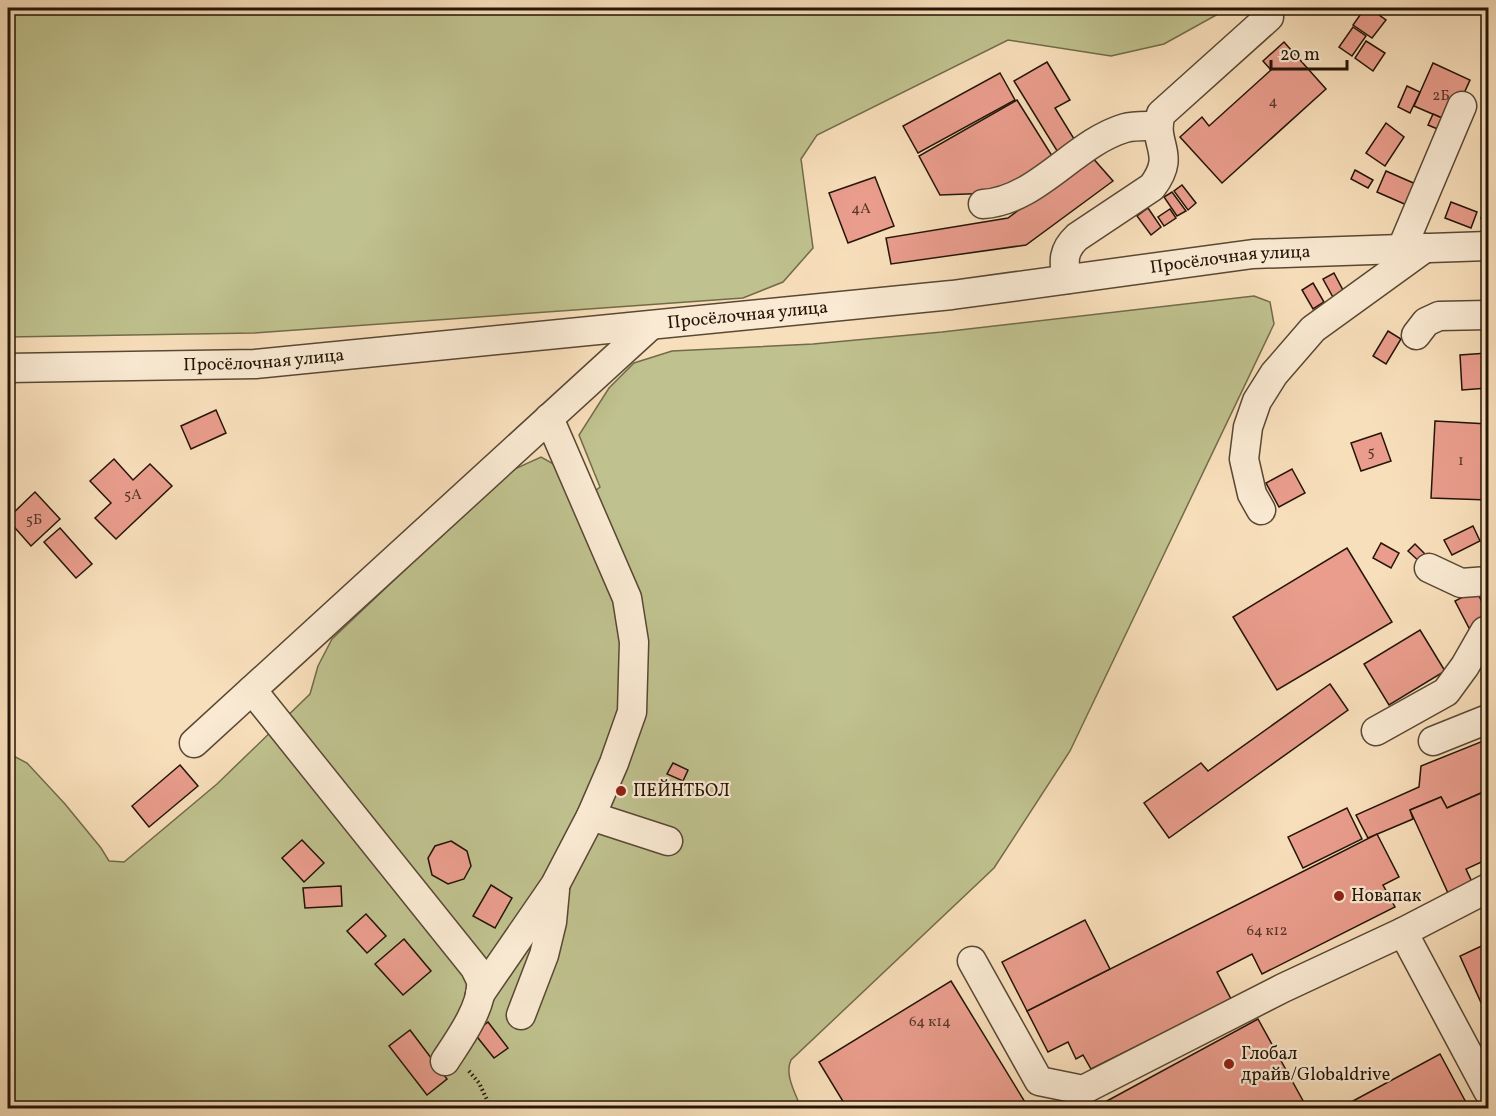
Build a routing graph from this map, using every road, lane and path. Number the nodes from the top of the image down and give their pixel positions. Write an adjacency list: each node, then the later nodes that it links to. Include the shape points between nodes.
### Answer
1 (1269, 17): 3 (street, via 1161,114)
2 (1462, 106): 6 (street)
3 (1158, 126): 4 (street, via 1118,131 1015,197); 7 (street, via 1165,156 1157,180 1068,246 1063,263)
4 (983, 204)
5 (1488, 246): 6 (street, Просёлочная улица)
6 (1414, 248): 7 (street, Просёлочная улица, via 1252,254); 13 (street, via 1313,329 1274,374 1257,401 1248,427 1244,459 1252,494)
7 (1067, 279): 9 (street, Просёлочная улица, via 952,295)
8 (1488, 315): 10 (street, via 1439,316 1426,322)
9 (650, 326): 11 (street, Просёлочная улица, via 255,364); 12 (street)
10 (1416, 335)
11 (8, 368)
12 (549, 418): 18 (street); 23 (street, via 627,598 634,642 632,712)
13 (1261, 510)
14 (1429, 568): 15 (street, via 1461,583)
15 (1488, 581)
16 (1486, 630): 17 (street); 20 (street, via 1446,692)
17 (1453, 645)
18 (252, 690): 22 (street); 29 (street, via 476,968 481,980)
19 (1488, 719): 21 (street)
20 (1376, 730)
21 (1433, 741)
22 (194, 743)
23 (591, 816): 24 (street); 25 (street)
24 (668, 841)
25 (555, 885): 29 (street); 30 (street, via 544,955)
26 (1488, 888): 27 (street)
27 (1403, 932): 28 (street, via 1083,1090 1039,1082); 32 (street)
28 (972, 961)
29 (480, 994): 31 (street)
30 (521, 1015)
31 (448, 1056): 33 (path, via 479,1083)
32 (1488, 1091)
33 (491, 1108)

